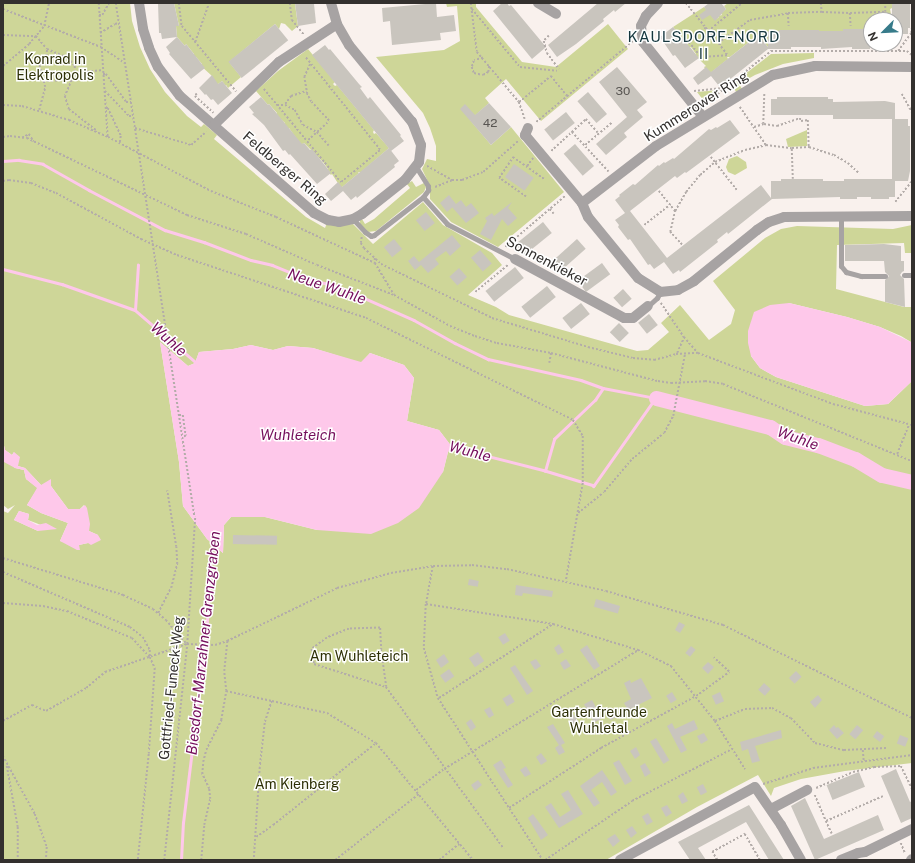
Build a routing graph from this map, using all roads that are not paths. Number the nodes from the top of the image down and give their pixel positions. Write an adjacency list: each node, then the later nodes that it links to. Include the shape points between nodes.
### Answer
1 (139, 3): 9 (street, Feldberger Ring, via 143,29 158,67 180,96)
2 (331, 3): 6 (street)
3 (538, 3): 5 (street)
4 (658, 3): 8 (street, via 641,26 645,47)
5 (556, 14)
6 (337, 24): 9 (street, via 279,62); 11 (street, via 349,45 412,122 421,144)
7 (912, 67): 8 (street, Kummerower Ring, via 815,66 790,71 768,78)
8 (703, 117): 13 (street, Kummerower Ring, via 656,146)
9 (214, 125): 16 (street, Feldberger Ring, via 314,212 328,220 339,222)
10 (527, 132): 13 (street, via 543,157)
11 (417, 165): 12 (lane, via 428,190); 16 (street, Feldberger Ring, via 406,180)
12 (423, 197): 16 (lane, via 374,235 370,236); 17 (lane, Sonnenkieker, via 447,224)
13 (582, 203): 21 (street, via 588,217 638,278)
14 (841, 216): 15 (street); 20 (lane, via 841,266 846,272 861,276); 21 (street, via 784,217 769,222 694,281 678,290)
15 (912, 216)
16 (353, 219)
17 (515, 259): 22 (street, Sonnenkieker, via 624,318 633,318)
18 (904, 275): 19 (lane)
19 (912, 275)
20 (885, 276)
21 (659, 295): 22 (lane, Sonnenkieker)
22 (648, 306)
23 (807, 790): 24 (street)
24 (771, 809): 26 (street, via 756,787); 27 (street)
25 (912, 829): 28 (street, via 891,841)
26 (620, 860)
27 (801, 860)
28 (841, 860)

